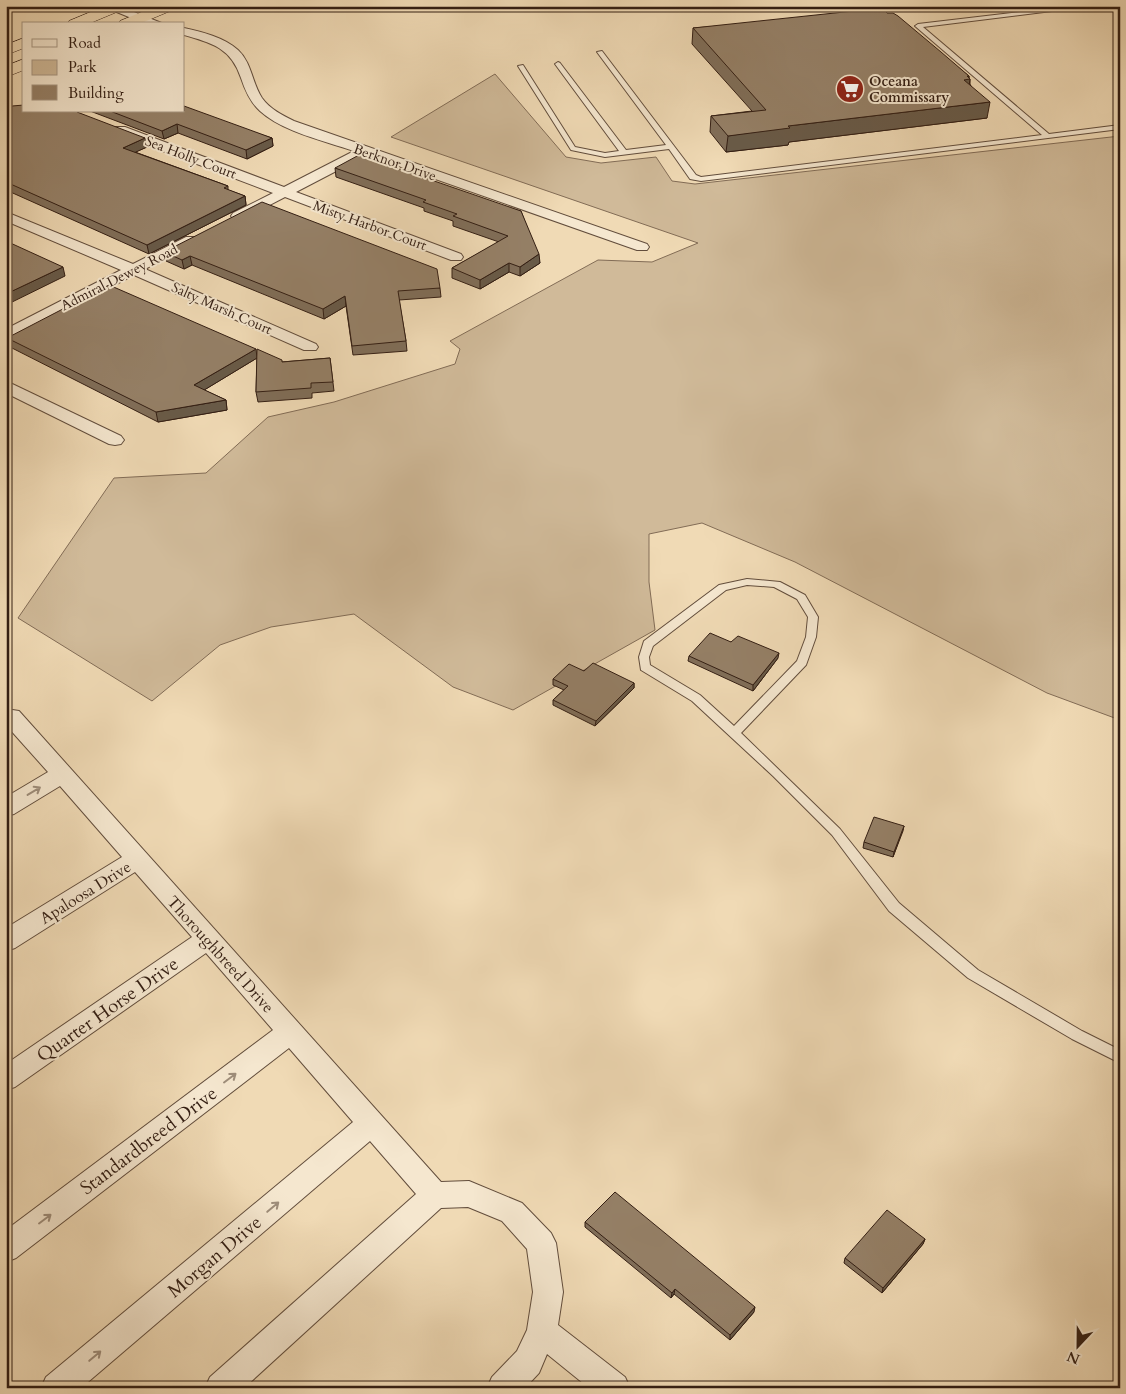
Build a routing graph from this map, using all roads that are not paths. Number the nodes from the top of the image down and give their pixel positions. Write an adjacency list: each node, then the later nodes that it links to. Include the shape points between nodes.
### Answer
1 (170, 6): 4 (highway)
2 (1088, 6): 18 (lane, via 918,26)
3 (113, 7): 4 (street); 5 (highway)
4 (140, 18): 6 (highway); 7 (street)
5 (79, 22)
6 (130, 22)
7 (152, 22)
8 (185, 31): 20 (street, Berknor Drive, via 233,51 243,63 257,101 274,117)
9 (22, 44): 10 (highway)
10 (6, 50)
11 (600, 52): 19 (lane)
12 (558, 64): 21 (lane)
13 (22, 65): 15 (highway)
14 (521, 66): 21 (lane, via 574,148 605,155)
15 (6, 72)
16 (110, 126): 22 (street, Sea Holly Court)
17 (1120, 127): 18 (lane)
18 (1048, 136): 19 (lane, via 701,179 692,178)
19 (670, 148): 21 (lane)
20 (359, 149): 22 (street); 26 (street, Berknor Drive)
21 (624, 153)
22 (277, 190): 24 (street); 27 (street, Misty Harbor Court)
23 (6, 216): 28 (street, Salty Marsh Court)
24 (224, 217)
25 (198, 231): 28 (street, Admiral Dewey Road)
26 (642, 247)
27 (456, 257)
28 (127, 267): 29 (street, Admiral Dewey Road); 30 (street, Admiral Dewey Road); 31 (street, Salty Marsh Court)
29 (6, 321)
30 (6, 335)
31 (310, 347)
32 (6, 386): 33 (street)
33 (114, 440)
34 (6, 716): 36 (street, Thoroughbreed Drive, via 11,716)
35 (734, 733): 35 (lane, via 696,698 645,667 644,657 648,644 724,587 748,582 776,584 801,597 813,616 811,637 802,662); 42 (lane, via 836,832 894,907 973,974)
36 (62, 774): 37 (street, one-way to 36); 38 (street, Thoroughbreed Drive)
37 (6, 808)
38 (138, 860): 39 (street, Thoroughbreed Drive); 40 (street, Apaloosa Drive)
39 (208, 939): 41 (street, Thoroughbreed Drive); 43 (street, Quarter Horse Drive)
40 (6, 941)
41 (290, 1032): 44 (street, Thoroughbreed Drive); 46 (street, Standardbreed Drive, one-way to 41)
42 (1120, 1057)
43 (6, 1079)
44 (371, 1124): 45 (street, Thoroughbreed Drive); 48 (street, Morgan Drive, one-way to 44)
45 (434, 1196): 47 (street, via 470,1194 512,1212 541,1243 548,1292); 49 (street)
46 (6, 1248)
47 (542, 1331): 50 (street, via 528,1362); 51 (street)
48 (57, 1388)
49 (221, 1388)
50 (503, 1388)
51 (614, 1388)

